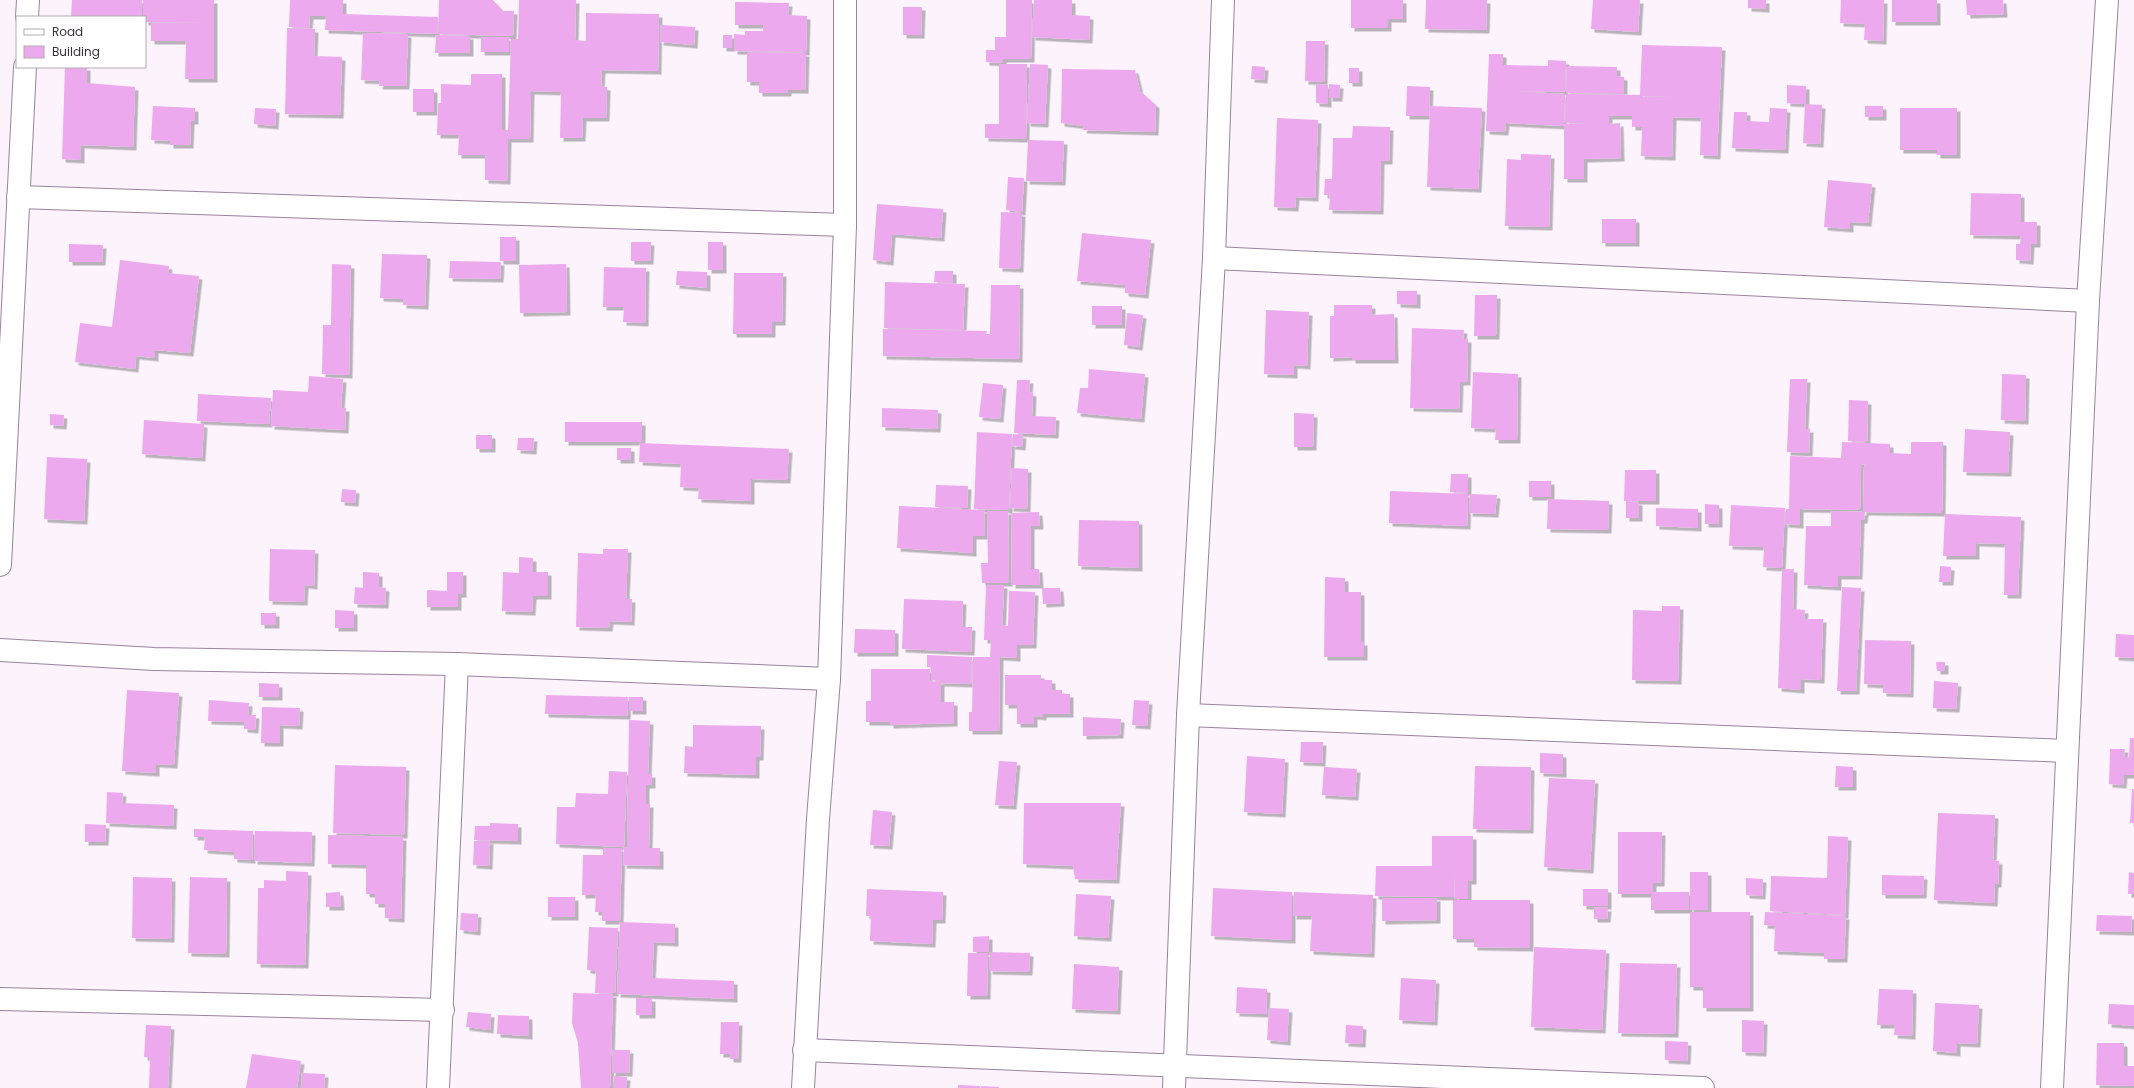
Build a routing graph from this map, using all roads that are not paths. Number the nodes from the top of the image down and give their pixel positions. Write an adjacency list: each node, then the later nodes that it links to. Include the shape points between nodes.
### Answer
1 (28, 0): 5 (street)
2 (845, 0): 8 (street)
3 (1223, 0): 9 (street)
4 (2107, 0): 10 (street)
5 (27, 16)
6 (25, 68): 7 (street)
7 (18, 197): 8 (street); 11 (street)
8 (845, 225): 15 (street)
9 (1214, 258): 10 (street); 16 (street)
10 (2088, 301): 17 (street)
11 (1, 537): 12 (street)
12 (0, 565)
13 (0, 650): 14 (street, via 154,659)
14 (457, 664): 15 (street); 19 (street)
15 (829, 679): 20 (street)
16 (1188, 715): 17 (street); 21 (street)
17 (2066, 751): 26 (street)
18 (0, 999): 19 (street)
19 (443, 1010): 22 (street)
20 (804, 1050): 21 (street); 23 (street)
21 (1175, 1065): 24 (street); 25 (street)
22 (438, 1088)
23 (803, 1088)
24 (1174, 1088)
25 (1703, 1088)
26 (2052, 1088)

